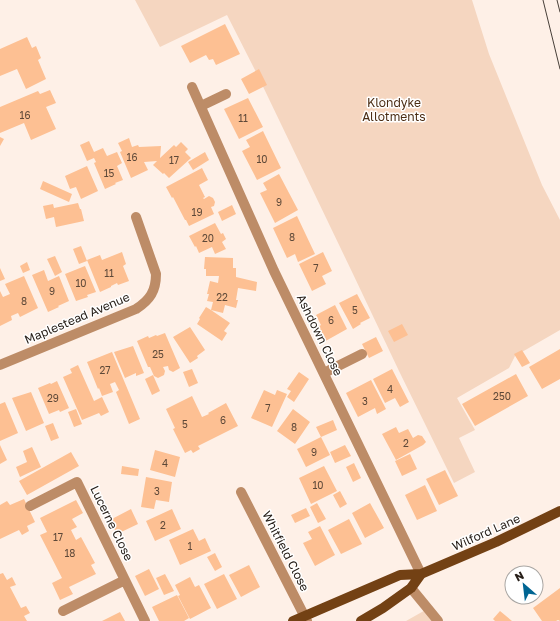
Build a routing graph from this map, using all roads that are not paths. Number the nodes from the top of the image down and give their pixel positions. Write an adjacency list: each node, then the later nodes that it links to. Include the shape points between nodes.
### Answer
1 (192, 87): 3 (street, Ashdown Close)
2 (226, 94): 3 (street)
3 (201, 106): 7 (street, Ashdown Close, via 274,271)
4 (136, 217): 6 (street, Maplestead Avenue, via 156,274 152,295 145,303)
5 (362, 354): 7 (street)
6 (0, 365)
7 (324, 373): 11 (street, Ashdown Close)
8 (241, 492): 15 (street, Whitfield Close)
9 (30, 506): 12 (street, Lucerne Close, via 77,482)
10 (560, 511): 11 (main road, Wilford Lane)
11 (421, 574): 13 (main road); 15 (main road, Wilford Lane, via 400,575)
12 (125, 580): 14 (street, Lucerne Close); 16 (street, Lucerne Close)
13 (411, 588): 18 (main road); 19 (street)
14 (63, 611)
15 (306, 618): 17 (main road, Wilford Lane)
16 (145, 621)
17 (292, 621)
18 (361, 621)
19 (438, 621)

